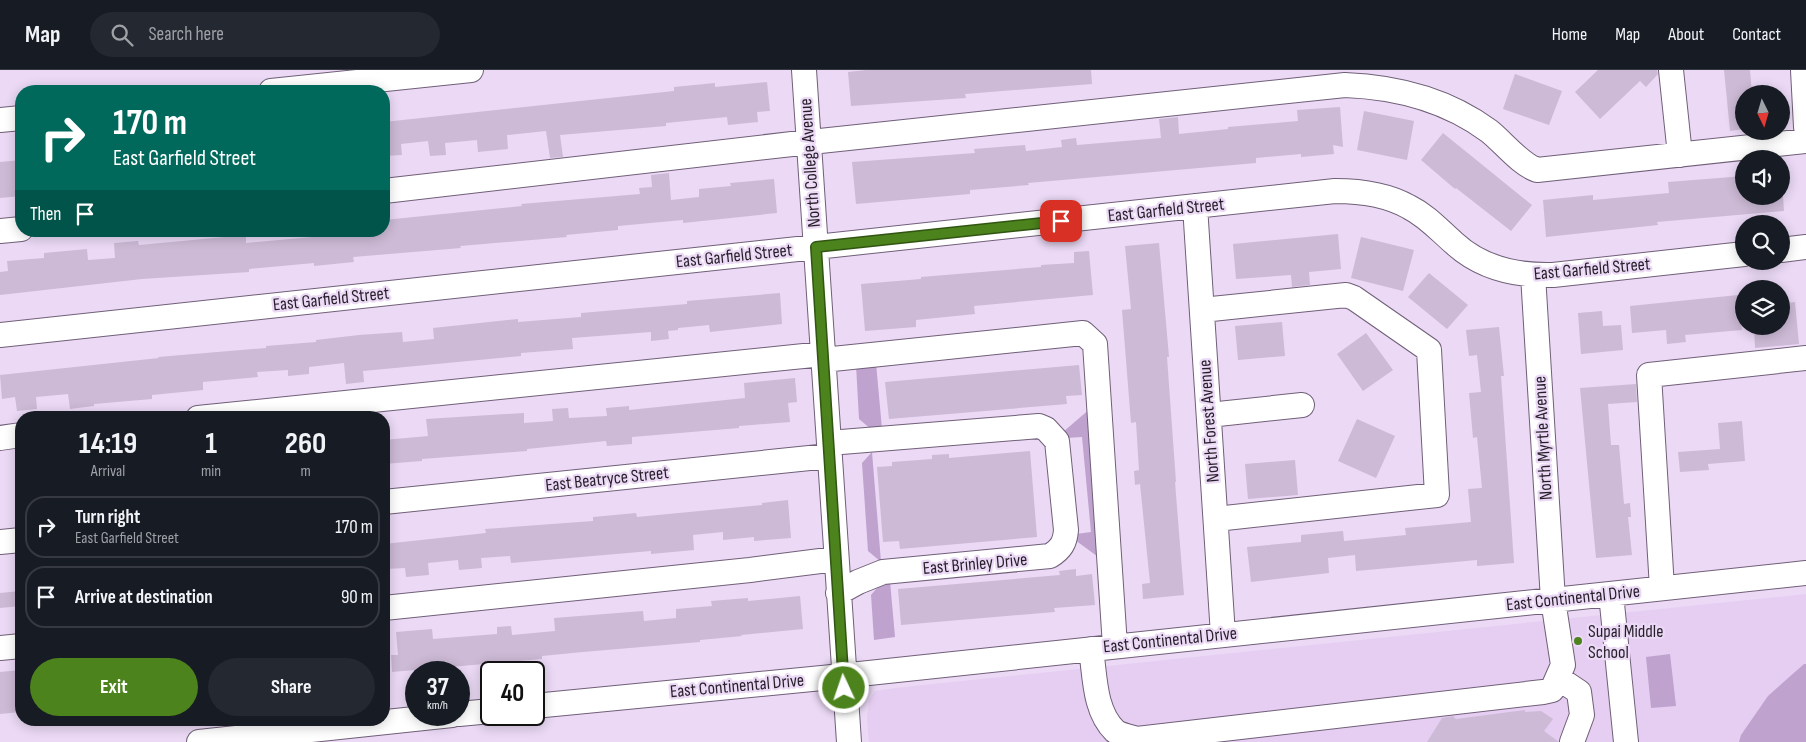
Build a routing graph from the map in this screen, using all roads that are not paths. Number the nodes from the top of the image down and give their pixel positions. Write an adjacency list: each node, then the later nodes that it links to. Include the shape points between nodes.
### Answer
1 (471, 70): 5 (street)
2 (804, 70): 10 (street, North College Avenue)
3 (1671, 70): 11 (street)
4 (1802, 70): 8 (street)
5 (328, 85)
6 (15, 119): 7 (street)
7 (0, 120)
8 (1806, 127)
9 (1806, 141): 11 (street)
10 (809, 142): 11 (street, via 1345,85 1407,92 1448,107 1488,131 1536,170); 12 (street); 16 (street, North College Avenue)
11 (1680, 155)
12 (390, 190)
13 (1195, 206): 16 (street, East Garfield Street); 20 (street, East Garfield Street, via 1335,191 1380,195 1421,214 1480,261 1508,272); 21 (street, North Forest Avenue)
14 (15, 230): 15 (street)
15 (0, 231)
16 (816, 247): 22 (street, East Garfield Street); 23 (street, North College Avenue)
17 (1806, 247): 18 (street)
18 (1790, 249)
19 (1735, 255): 20 (street, East Garfield Street)
20 (1533, 275): 42 (street, North Myrtle Avenue)
21 (1202, 310): 27 (street, North Forest Avenue); 32 (street, via 1346,294 1429,350 1437,496)
22 (0, 335)
23 (823, 357): 26 (street); 30 (street, North College Avenue); 45 (street, via 1082,333 1095,344)
24 (1806, 358): 39 (street, via 1649,375)
25 (1302, 406): 27 (street)
26 (270, 411)
27 (1209, 415): 32 (street, North Forest Avenue)
28 (15, 436): 29 (street)
29 (0, 438)
30 (829, 450): 31 (street, East Beatryce Street); 35 (street, East Beatryce Street, via 1030,426 1046,429 1057,441 1059,450 1066,530); 36 (street, North College Avenue)
31 (390, 501)
32 (1216, 519): 44 (street, North Forest Avenue)
33 (15, 541): 34 (street)
34 (0, 542)
35 (1062, 546): 37 (street, East Brinley Drive, via 1042,558)
36 (836, 556): 37 (street, East Brinley Drive); 40 (street, North College Avenue); 43 (street, via 740,571)
37 (883, 572): 40 (street, East Brinley Drive)
38 (1806, 573): 39 (street, East Continental Drive)
39 (1662, 588): 41 (street, East Continental Drive)
40 (838, 593): 49 (street, North College Avenue)
41 (1611, 594): 42 (street, East Continental Drive); 58 (street)
42 (1553, 600): 44 (street, East Continental Drive); 50 (street, North Myrtle Avenue, via 1563,665)
43 (390, 607)
44 (1223, 635): 45 (street, East Continental Drive)
45 (1115, 646): 48 (street, East Continental Drive)
46 (15, 647): 47 (street)
47 (0, 648)
48 (1091, 649): 49 (street, East Continental Drive); 50 (street, via 1097,693 1104,715 1116,732 1137,739 1543,692 1552,690)
49 (843, 676): 51 (street, East Continental Drive); 56 (street, North College Avenue)
50 (1558, 678): 57 (street, via 1578,692 1582,715)
51 (545, 705)
52 (405, 720): 53 (street)
53 (390, 722)
54 (349, 726): 55 (street)
55 (199, 742)
56 (848, 742)
57 (1572, 742)
58 (1626, 742)

